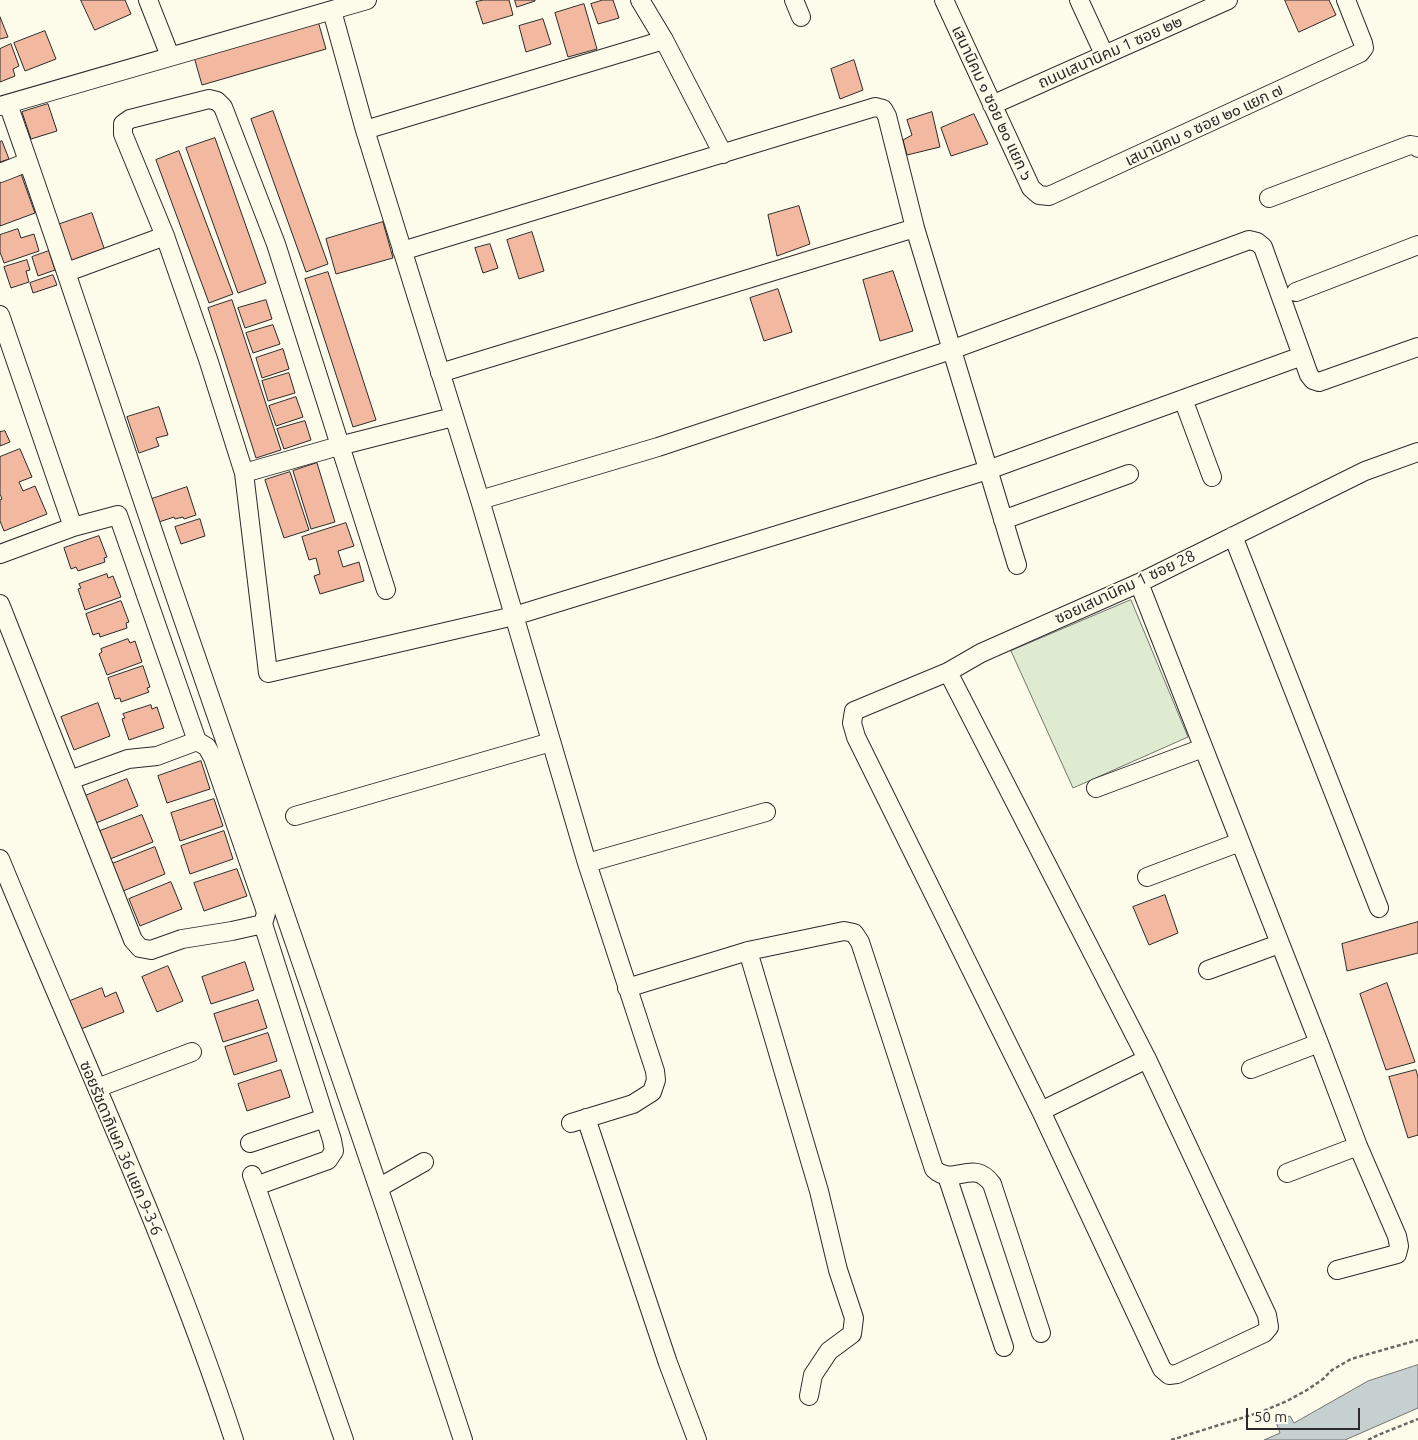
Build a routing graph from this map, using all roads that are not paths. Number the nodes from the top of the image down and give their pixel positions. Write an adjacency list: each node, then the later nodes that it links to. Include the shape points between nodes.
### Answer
1 (148, 0): 13 (street)
2 (367, 0): 9 (street)
3 (640, 0): 11 (street)
4 (794, 0): 10 (street)
5 (944, 0): 15 (street, เสนานิคม ๑ ซอย ๒๐ แยก ๖)
6 (1078, 0): 12 (street)
7 (1346, 0): 21 (street, เสนานิคม ๑ ซอย ๒๐ แยก ๗, via 1363,43 1360,53)
8 (1218, 2): 12 (street, ถนนเสนานิคม 1 ซอย ๒๒)
9 (332, 11): 13 (street); 16 (street)
10 (801, 17)
11 (664, 40): 16 (street); 18 (street)
12 (1104, 54): 15 (street, ถนนเสนานิคม 1 ซอย ๒๒)
13 (170, 56): 14 (street)
14 (4, 105): 19 (street)
15 (992, 105): 21 (street, เสนานิคม ๑ ซอย ๒๐ แยก ๖, via 1031,188)
16 (365, 130): 26 (street)
17 (1418, 148): 22 (street, via 1410,145)
18 (723, 154): 23 (street, via 875,107 883,109); 26 (street)
19 (28, 162): 20 (street); 27 (street)
20 (0, 173)
21 (1048, 196)
22 (1269, 198)
23 (915, 228): 31 (street); 33 (street)
24 (165, 236): 27 (street); 36 (street, via 124,134 123,124 130,119 209,99 217,100 223,108 276,244); 39 (street)
25 (1418, 245): 28 (street)
26 (402, 252): 33 (street)
27 (67, 272): 82 (street)
28 (1296, 292)
29 (1, 320): 44 (street)
30 (1418, 347): 32 (street, via 1319,382 1309,375)
31 (951, 350): 32 (street, via 1249,240 1263,247); 38 (street); 42 (street, via 658,448)
32 (1302, 356): 34 (street)
33 (440, 373): 35 (street)
34 (1183, 399): 38 (street); 41 (street)
35 (453, 417): 36 (street); 42 (street)
36 (339, 446): 39 (street); 49 (street)
37 (1418, 452): 45 (street, ซอยเสนานิคม 1 ซอย 28, via 1365,471)
38 (988, 470): 43 (street); 51 (street)
39 (244, 473): 51 (street, via 268,673)
40 (1130, 474): 43 (street)
41 (1212, 477)
42 (480, 500): 51 (street)
43 (1003, 520): 47 (street)
44 (73, 527): 46 (street); 53 (street, via 118,515)
45 (1233, 536): 48 (street, ซอยเสนานิคม 1 ซอย 28); 64 (street)
46 (0, 554)
47 (1017, 565)
48 (1138, 583): 52 (street, ซอยเสนานิคม 1 ซอย 28, via 980,653); 55 (street)
49 (386, 590)
50 (0, 604): 56 (street)
51 (514, 616): 54 (street)
52 (948, 672): 72 (street); 75 (street, ซอยเสนานิคม 1 ซอย 28, via 854,711 852,723)
53 (197, 741): 56 (street, via 157,756 128,760); 65 (street, via 207,747 213,758 264,906)
54 (551, 742): 59 (street); 62 (street)
55 (1203, 748): 57 (street); 60 (street)
56 (70, 780): 65 (street, via 132,940 140,948 151,950 182,939)
57 (1096, 788)
58 (766, 812): 62 (street)
59 (295, 816)
60 (1240, 842): 63 (street); 66 (street)
61 (0, 859): 74 (street, ซอยรัชดาภิเษก 36 แยก 9-3-6)
62 (587, 863): 69 (street)
63 (1148, 877)
64 (1379, 908)
65 (263, 924): 76 (street)
66 (1279, 944): 68 (street); 70 (street)
67 (748, 951): 69 (street); 81 (street, via 844,931 854,933 860,942 934,1169); 86 (street, via 854,1318 852,1334 829,1351 813,1375)
68 (1208, 970)
69 (627, 988): 90 (street, via 655,1071 652,1092 633,1104 578,1120)
70 (1319, 1042): 73 (street); 78 (street)
71 (192, 1052): 74 (street)
72 (1147, 1059): 75 (street); 75 (street, via 1266,1315 1269,1326 1264,1333 1177,1374 1169,1375 1162,1369)
73 (1250, 1069)
74 (97, 1088): 87 (street, ซอยรัชดาภิเษก 36 แยก 9-3-6, via 161,1242)
75 (1041, 1111)
76 (325, 1118): 77 (street); 88 (street, via 334,1151 328,1160 258,1179)
77 (250, 1143)
78 (1358, 1146): 80 (street); 83 (street, via 1399,1246 1397,1254)
79 (424, 1162): 82 (street)
80 (1287, 1173)
81 (947, 1176): 84 (street, via 976,1172 985,1175 992,1184); 85 (street)
82 (380, 1187): 89 (street)
83 (1337, 1270)
84 (1041, 1333)
85 (1004, 1347)
86 (809, 1396)
87 (234, 1440)
88 (344, 1440)
89 (463, 1440)
90 (696, 1440)

